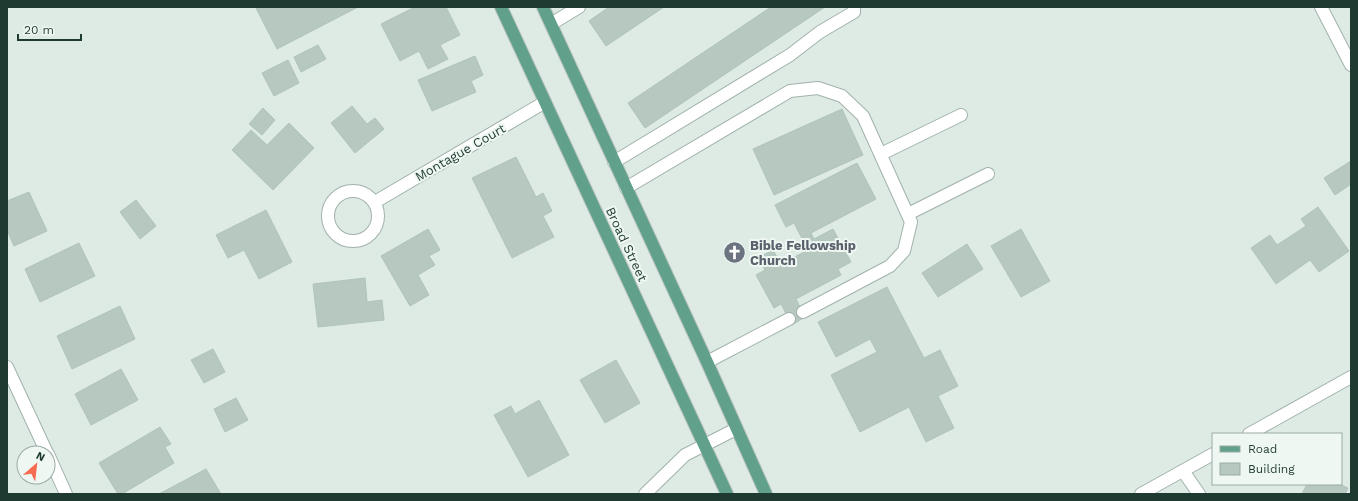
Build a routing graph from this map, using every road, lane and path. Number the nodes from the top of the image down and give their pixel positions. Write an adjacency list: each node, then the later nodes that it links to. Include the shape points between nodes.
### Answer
1 (501, 7): 8 (main road, Broad Street)
2 (543, 7): 6 (main road, Broad Street)
3 (578, 7): 6 (street)
4 (854, 7): 11 (street, via 854,12 820,32 790,55)
5 (1322, 7): 7 (street)
6 (551, 24): 11 (main road, Broad Street)
7 (1351, 65)
8 (545, 102): 14 (street, Montague Court); 24 (main road, Broad Street)
9 (961, 115): 10 (street)
10 (880, 154): 13 (street, via 863,116 842,96 818,88 790,91); 15 (street)
11 (614, 162): 13 (main road, Broad Street)
12 (988, 174): 15 (street)
13 (626, 188): 18 (main road, Broad Street)
14 (375, 202): 14 (street, via 359,191 340,194 328,210 331,229 346,241 356,242 365,239 373,233 378,224 379,214)
15 (908, 214): 16 (street, via 911,222 904,251 890,266)
16 (803, 312)
17 (789, 319): 18 (street)
18 (708, 362): 21 (main road, Broad Street)
19 (7, 367): 23 (street)
20 (1351, 377): 22 (street)
21 (736, 429): 24 (street); 31 (main road, Broad Street)
22 (1251, 433)
23 (44, 445)
24 (704, 445): 29 (street, via 685,455); 30 (main road, Broad Street)
25 (1212, 455): 26 (street)
26 (1183, 471): 32 (street); 33 (street)
27 (56, 472): 28 (street)
28 (66, 494)
29 (645, 494)
30 (727, 494)
31 (766, 494)
32 (1141, 494)
33 (1199, 494)

